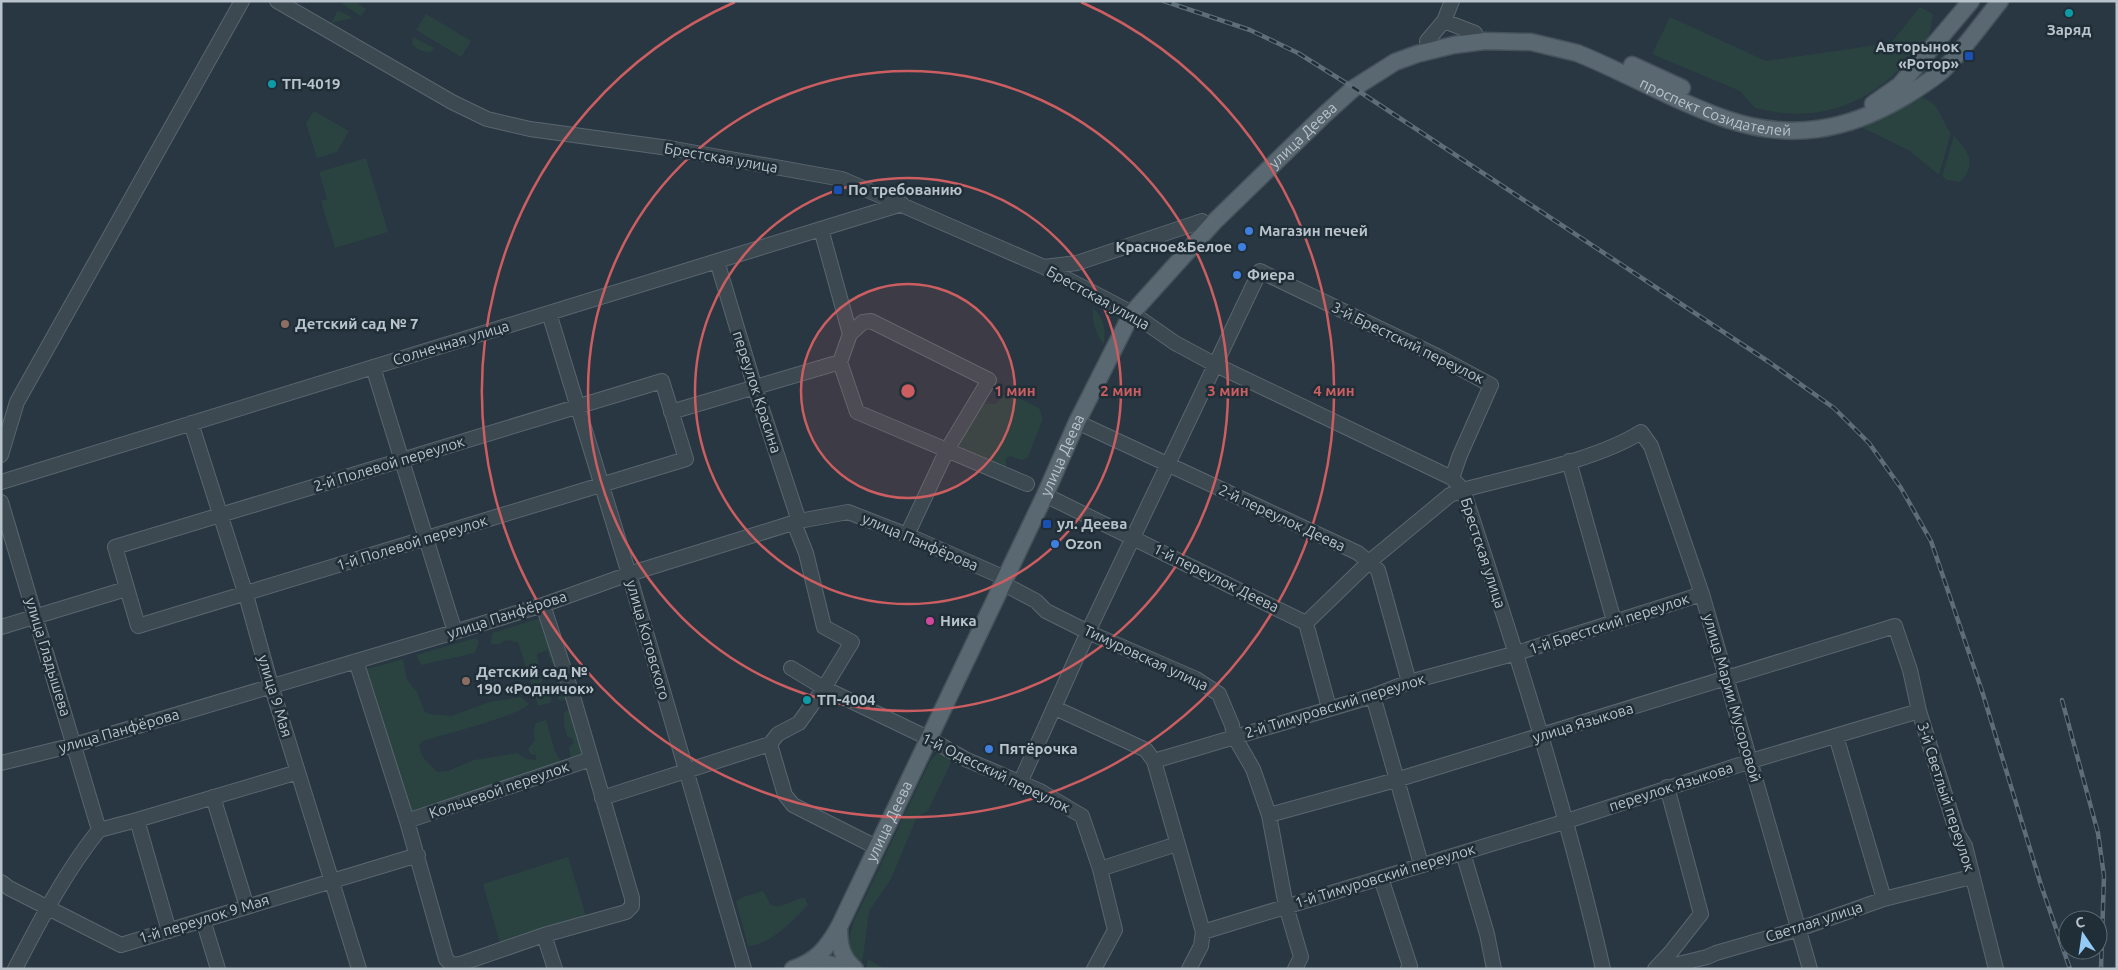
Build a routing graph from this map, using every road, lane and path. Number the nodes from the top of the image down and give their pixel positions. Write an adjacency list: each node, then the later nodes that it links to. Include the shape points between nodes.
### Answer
1 (242, 1): 28 (street, via 16,402)
2 (277, 1): 11 (street, Брестская улица, via 487,119 530,129 669,148 842,179)
3 (1452, 1): 7 (street)
4 (2000, 1): 6 (main road, проспект Созидателей)
5 (1970, 2): 6 (main road, via 1969,14 1974,19); 8 (main road, via 1900,85 1859,110 1806,121 1749,117 1607,54 1560,37 1524,30)
6 (1987, 17): 10 (main road, проспект Созидателей, via 1943,70 1924,85 1879,112 1823,129 1778,130 1726,119 1577,53 1531,42 1471,42)
7 (1444, 21): 8 (street); 9 (street)
8 (1476, 33): 9 (main road)
9 (1427, 41): 12 (main road, via 1385,56 1350,79)
10 (1395, 62): 17 (main road, улица Деева, via 1354,88 1324,115 1209,227)
11 (902, 204): 13 (street, Солнечная улица); 15 (street, Брестская улица)
12 (1202, 221): 15 (street, via 1077,263); 17 (main road, via 1144,286)
13 (821, 229): 14 (street, Солнечная улица); 18 (street)
14 (717, 261): 16 (street, Солнечная улица); 22 (street, переулок Красина)
15 (1044, 267): 17 (street, Брестская улица)
16 (549, 313): 21 (street, Солнечная улица); 23 (street, улица Котовского)
17 (1132, 313): 20 (street, Брестская улица); 25 (main road, улица Деева)
18 (850, 334): 19 (street); 27 (street, via 863,322 871,321 989,380)
19 (840, 362): 22 (street); 27 (street, via 857,412)
20 (1216, 365): 31 (street); 32 (street, Брестская улица); 32 (street, 3-й Брестский переулок, via 1260,271 1491,385)
21 (373, 367): 26 (street, Солнечная улица); 29 (street)
22 (755, 388): 24 (street); 40 (street, переулок Красина)
23 (578, 407): 24 (street, 2-й Полевой переулок, via 662,381); 29 (street, 2-й Полевой переулок); 35 (street, улица Котовского)
24 (671, 412): 35 (street, 1-й Полевой переулок, via 686,459)
25 (1077, 422): 31 (street, 2-й переулок Деева); 37 (main road, улица Деева)
26 (191, 423): 33 (street, Солнечная улица); 39 (street, улица 9 Мая)
27 (947, 450): 34 (street); 41 (street)
28 (1, 455)
29 (403, 459): 39 (street, 2-й Полевой переулок); 43 (street)
30 (1569, 461): 36 (street); 49 (street, улица Марии Мусоровой, via 1624,443 1641,432 1651,446); 52 (street)
31 (1169, 464): 42 (street); 44 (street, 2-й переулок Деева, via 1358,553)
32 (1452, 478): 36 (street, Брестская улица)
33 (1, 482)
34 (1027, 484)
35 (602, 486): 43 (street, 1-й Полевой переулок); 45 (street, улица Котовского)
36 (1462, 490): 44 (street, via 1450,495); 58 (street, Брестская улица)
37 (1045, 495): 42 (street, 1-й переулок Деева); 46 (main road, улица Деева)
38 (1, 502): 51 (street, улица Гладышева)
39 (220, 515): 47 (street, 2-й Полевой переулок, via 115,547); 48 (street, улица 9 Мая)
40 (796, 522): 41 (street, улица Панфёрова, via 848,512); 45 (street, улица Панфёрова); 64 (street, переулок Красина, via 824,627 852,642)
41 (907, 535): 46 (street, улица Панфёрова)
42 (1134, 538): 53 (street, 1-й переулок Деева); 57 (street)
43 (427, 539): 48 (street, 1-й Полевой переулок); 56 (street)
44 (1369, 562): 53 (street); 62 (street, 2-й переулок Деева, via 1378,570)
45 (629, 574): 50 (street, улица Панфёрова); 79 (street, улица Котовского)
46 (1003, 580): 57 (street, Тимуровская улица, via 1046,611); 72 (main road, улица Деева)
47 (126, 589): 48 (street, 1-й Полевой переулок, via 138,626); 51 (street)
48 (246, 594): 63 (street, улица 9 Мая)
49 (1702, 594): 52 (street, 1-й Брестский переулок); 61 (street, улица Марии Мусоровой)
50 (543, 605): 56 (street, улица Панфёрова); 75 (street)
51 (35, 616): 55 (street); 73 (street, улица Гладышева)
52 (1614, 621): 58 (street, 1-й Брестский переулок)
53 (1306, 623): 67 (street)
54 (1895, 626): 61 (street, улица Языкова); 68 (street, 3-й Светлый переулок, via 1910,670)
55 (1, 627)
56 (455, 632): 59 (street, улица Панфёрова)
57 (1088, 632): 66 (street); 69 (street, Тимуровская улица, via 1196,679 1219,694)
58 (1517, 654): 62 (street, 2-й Тимуровский переулок); 70 (street, Брестская улица)
59 (356, 661): 63 (street, улица Панфёрова); 88 (street)
60 (791, 668): 64 (street, 1-й Одесский переулок)
61 (1727, 677): 70 (street, улица Языкова); 77 (street, улица Марии Мусоровой)
62 (1409, 682): 65 (street, 2-й Тимуровский переулок)
63 (271, 685): 73 (street, улица Панфёрова); 80 (street, улица 9 Мая)
64 (824, 688): 72 (street, 1-й Одесский переулок); 74 (street, переулок Красина, via 799,723 778,734)
65 (1373, 696): 67 (street, 2-й Тимуровский переулок); 81 (street)
66 (1055, 708): 76 (street, via 1146,750); 82 (street)
67 (1329, 708): 69 (street, 2-й Тимуровский переулок)
68 (1918, 711): 71 (street, переулок Языкова); 97 (street, 3-й Светлый переулок, via 1957,834 1965,846)
69 (1234, 736): 76 (street, 2-й Тимуровский переулок); 86 (street, Тимуровская улица, via 1253,769)
70 (1541, 736): 81 (street, улица Языкова); 89 (street, Брестская улица)
71 (1836, 736): 77 (street, переулок Языкова); 101 (street)
72 (928, 738): 82 (street, 1-й Одесский переулок, via 964,759); 92 (main road, улица Деева)
73 (74, 744): 78 (street, улица Панфёрова); 90 (street, улица Гладышева)
74 (770, 744): 79 (street); 92 (street, via 785,795 793,805)
75 (591, 759): 85 (street); 88 (street, Кольцевой переулок)
76 (1154, 761): 91 (street)
77 (1751, 761): 83 (street, переулок Языкова); 107 (street, улица Марии Мусоровой)
78 (1, 763)
79 (686, 771): 85 (street); 117 (street, улица Котовского)
80 (298, 772): 84 (street); 99 (street, улица 9 Мая)
81 (1396, 780): 86 (street, улица Языкова); 95 (street)
82 (1020, 783): 96 (street, 1-й Одесский переулок, via 1082,816)
83 (1667, 788): 89 (street, переулок Языкова); 126 (street, via 1701,914)
84 (213, 797): 87 (street); 103 (street)
85 (602, 798): 110 (street, via 632,906 626,912)
86 (1269, 815): 102 (street, Тимуровская улица)
87 (137, 820): 90 (street); 108 (street)
88 (407, 821): 94 (street)
89 (1567, 821): 93 (street, 1-й Тимуровский переулок); 125 (street, Брестская улица)
90 (99, 830): 104 (street, via 83,849)
91 (1177, 844): 96 (street); 109 (street)
92 (876, 847): 106 (main road, улица Деева)
93 (1463, 853): 95 (street, 1-й Тимуровский переулок); 124 (street)
94 (418, 855): 99 (street, 1-й переулок 9 Мая); 110 (street, via 446,959 452,965)
95 (1421, 864): 98 (street, 1-й Тимуровский переулок)
96 (1100, 869): 120 (street, 1-й Одесский переулок, via 1115,930)
97 (1971, 877): 101 (street, Светлая улица); 112 (street, 3-й Светлый переулок)
98 (1381, 878): 102 (street, 1-й Тимуровский переулок); 123 (street, via 1410,966)
99 (332, 880): 103 (street, 1-й переулок 9 Мая); 115 (street, улица 9 Мая)
100 (1, 882): 104 (street, 1-й переулок 9 Мая)
101 (1884, 899): 107 (street, Светлая улица)
102 (1286, 906): 109 (street, 1-й Тимуровский переулок); 122 (street, Тимуровская улица, via 1301,957)
103 (247, 907): 105 (street, 1-й переулок 9 Мая)
104 (47, 908): 108 (street, 1-й переулок 9 Мая, via 121,945); 113 (street)
105 (204, 920): 108 (street, 1-й переулок 9 Мая); 114 (street)
106 (839, 927): 111 (main road, улица Деева, via 827,948); 119 (main road, via 842,954)
107 (1799, 929): 126 (street, Светлая улица); 127 (street, улица Марии Мусоровой)
108 (169, 931)
109 (1203, 932): 121 (street, via 1201,946)
110 (544, 935): 116 (street)
111 (797, 967): 118 (main road, via 824,964)
112 (1993, 968)
113 (15, 969)
114 (218, 969)
115 (359, 969)
116 (555, 969)
117 (744, 969)
118 (849, 969)
119 (855, 969)
120 (1094, 969)
121 (1189, 969)
122 (1295, 969)
123 (1408, 969)
124 (1494, 969)
125 (1603, 969)
126 (1656, 969)
127 (1810, 969)

